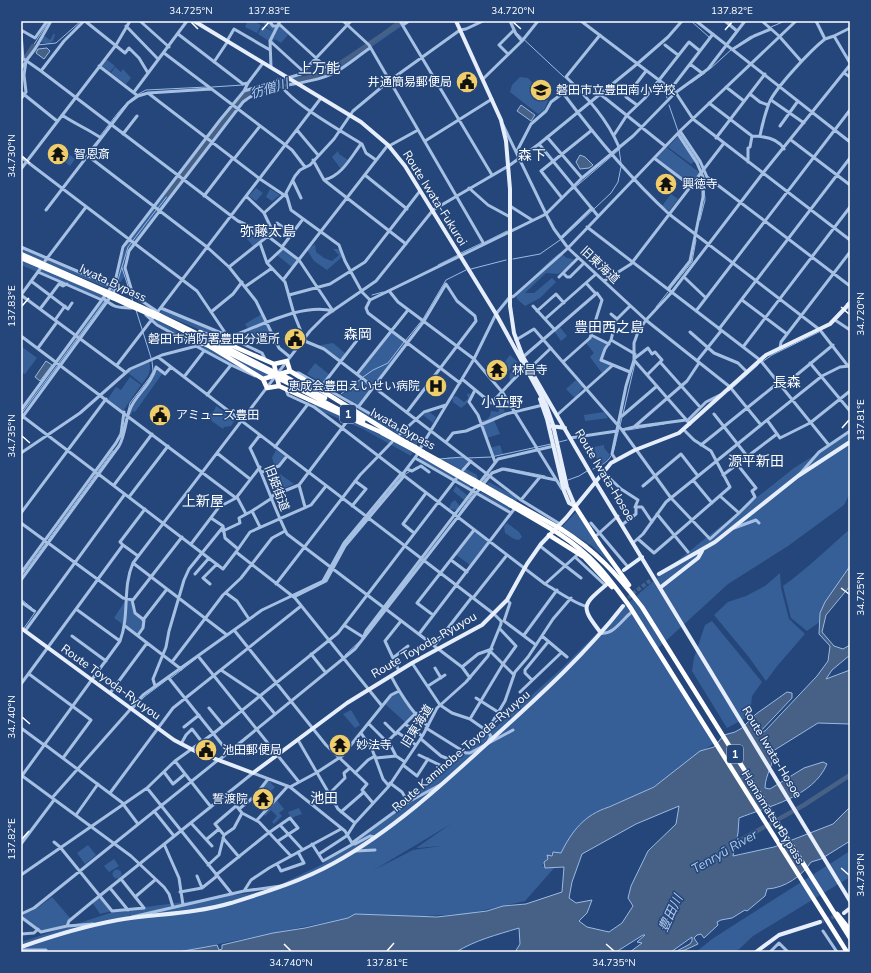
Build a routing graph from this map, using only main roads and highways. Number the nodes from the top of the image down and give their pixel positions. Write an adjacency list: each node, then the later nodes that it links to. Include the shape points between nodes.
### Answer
1 (194, 21): 11 (main road, Route Iwata-Fukuroi, via 350,115 388,146 405,166 433,210)
2 (456, 21): 11 (main road, Route Iwata-Hosoe, via 501,120 510,165 511,319)
3 (21, 254): 5 (highway, Iwata Bypass / 1)
4 (21, 258): 5 (highway, Iwata Bypass / 1)
5 (103, 295): 7 (highway, Iwata Bypass / 1, bridge, via 114,296)
6 (850, 303): 25 (main road, Route Toyoda-Ryuyou, via 835,320 820,330 760,360 688,422 684,430 671,438 635,450 616,460)
7 (171, 322): 8 (highway); 8 (highway, Iwata Bypass / 1); 10 (highway, bridge)
8 (200, 338): 9 (highway, bridge); 12 (highway, Iwata Bypass / 1, bridge, via 221,345)
9 (213, 347): 12 (highway, Iwata Bypass / 1); 15 (highway)
10 (274, 364): 13 (highway, via 289,359); 14 (highway)
11 (527, 369): 17 (main road, Route Iwata-Fukuroi); 20 (main road, Route Iwata-Hosoe)
12 (271, 372): 16 (highway, Iwata Bypass / 1, bridge)
13 (292, 372): 14 (highway); 22 (highway)
14 (276, 376): 15 (highway); 18 (highway)
15 (261, 378): 18 (highway, via 267,388)
16 (283, 378): 21 (highway, Iwata Bypass / 1); 22 (highway, Iwata Bypass / 1)
17 (531, 378): 19 (main road, Route Iwata-Fukuroi); 19 (main road, Route Iwata-Fukuroi, via 546,405)
18 (279, 386): 21 (highway)
19 (552, 426): 20 (main road); 26 (main road, Route Iwata-Fukuroi, via 567,487); 26 (main road, Route Iwata-Fukuroi, via 561,489 569,503)
20 (564, 426): 25 (main road, Route Iwata-Hosoe)
21 (385, 434): 24 (highway, Iwata Bypass / 1)
22 (400, 435): 24 (highway, Iwata Bypass / 1)
23 (850, 442): 29 (main road, via 798,476)
24 (419, 451): 27 (highway, Iwata Bypass / 1, bridge)
25 (595, 481): 26 (main road, Route Toyoda-Ryuyou); 30 (main road, Route Iwata-Hosoe)
26 (575, 506): 28 (main road, Route Toyoda-Ryuyou); 36 (highway, 1)
27 (560, 531): 36 (highway, Iwata Bypass / 1, via 584,544 606,562); 37 (highway, Iwata Bypass / 1, via 605,572)
28 (549, 535): 37 (highway, 1, via 584,557); 38 (main road, Route Toyoda-Ryuyou, via 524,568 507,600 473,631 436,648 368,690 253,773 181,744)
29 (702, 551): 32 (main road); 34 (main road, via 698,558)
30 (642, 557): 31 (main road); 34 (main road, Route Iwata-Hosoe)
31 (626, 569)
32 (659, 574)
33 (606, 585): 39 (main road, via 590,598 586,606 587,613)
34 (662, 589): 40 (main road, Route Iwata-Hosoe)
35 (623, 606): 39 (main road, Route Kaminobe-Toyoda-Ryuyou)
36 (642, 607): 42 (highway, Hamamatsu Bypass / 1)
37 (632, 612): 43 (highway, Hamamatsu Bypass / 1)
38 (23, 630)
39 (601, 633): 49 (main road, Route Kaminobe-Toyoda-Ryuyou, via 571,665 442,784 374,837 323,869 281,886 210,909 131,918 96,925)
40 (848, 895): 41 (main road, Route Iwata-Hosoe)
41 (850, 901)
42 (827, 902): 47 (highway, 1); 48 (highway, Hamamatsu Bypass / 1)
43 (817, 906): 51 (highway, 1); 52 (highway, Hamamatsu Bypass / 1)
44 (850, 909): 45 (main road)
45 (844, 913)
46 (820, 922): 50 (main road, via 779,935)
47 (850, 930)
48 (850, 938)
49 (21, 948)
50 (756, 952)
51 (843, 952)
52 (847, 952)

